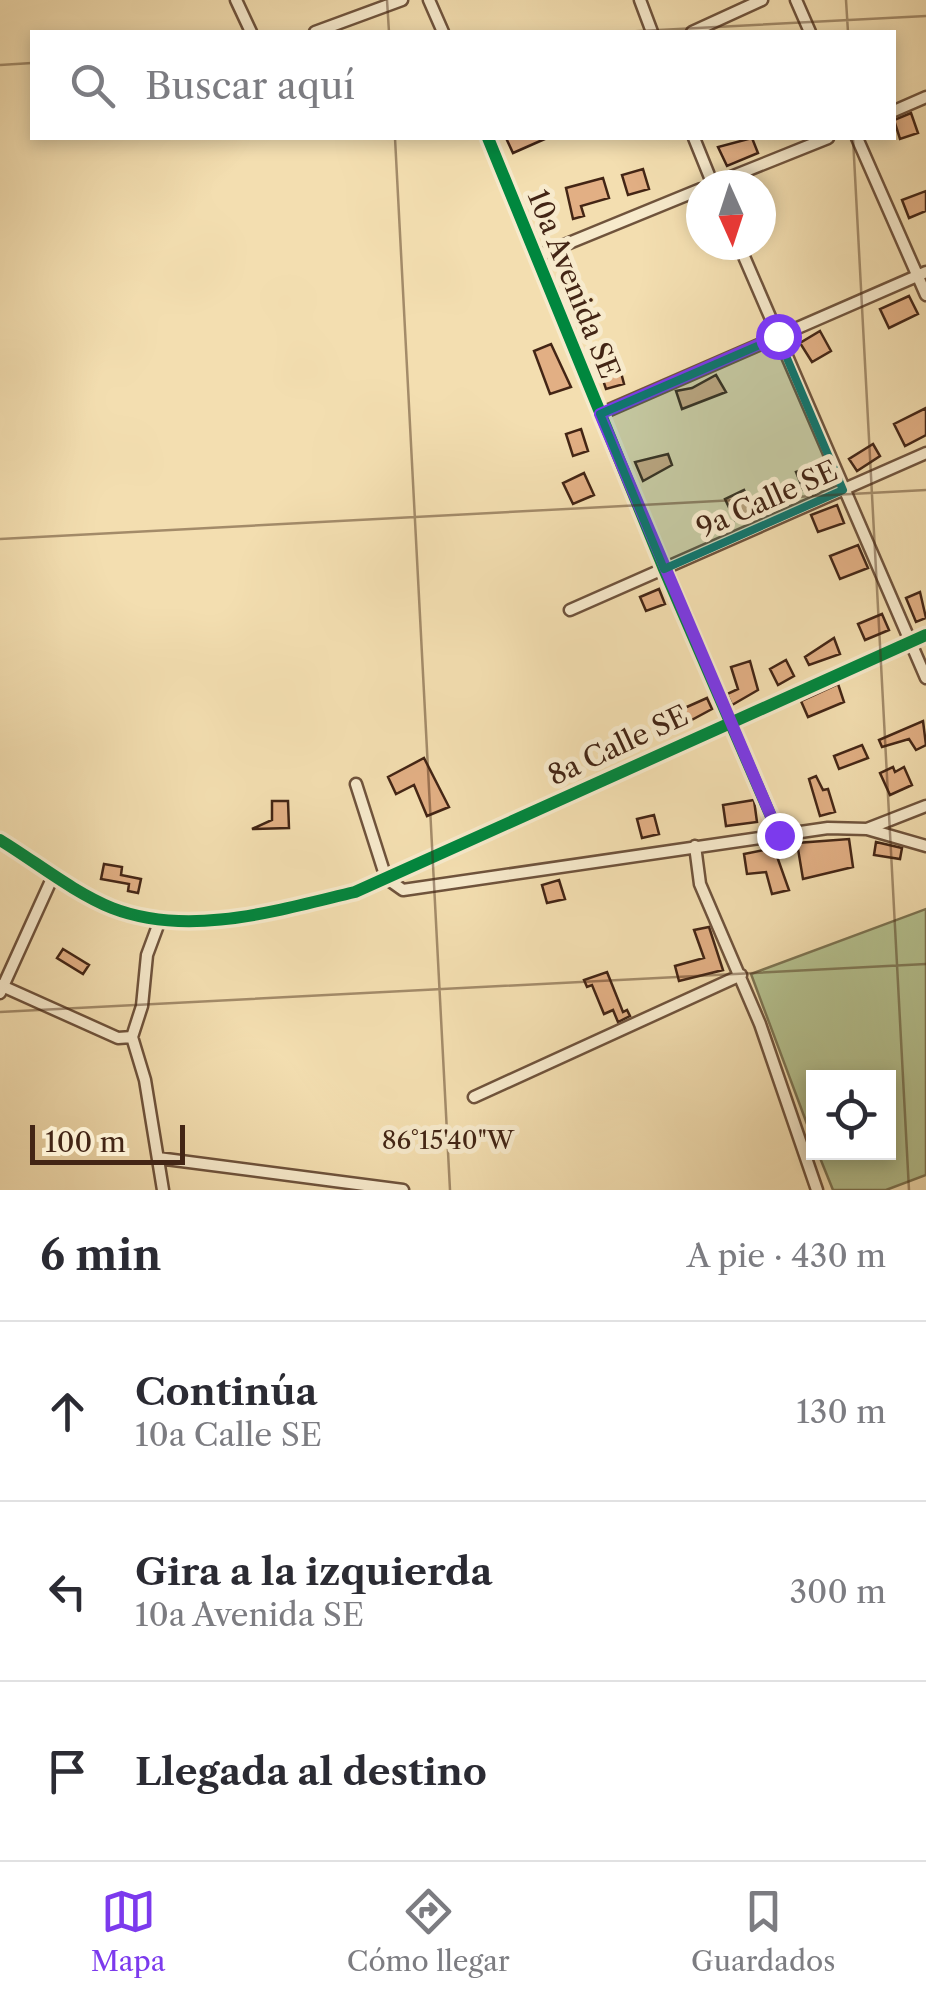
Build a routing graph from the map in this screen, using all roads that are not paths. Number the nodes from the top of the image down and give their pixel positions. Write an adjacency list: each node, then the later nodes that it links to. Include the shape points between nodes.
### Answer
1 (236, 0): 7 (street)
2 (402, 0): 8 (street)
3 (429, 0): 9 (street)
4 (640, 0): 10 (street)
5 (762, 0): 11 (street)
6 (796, 0): 12 (street)
7 (249, 30)
8 (320, 30)
9 (442, 30)
10 (651, 30)
11 (696, 30)
12 (809, 30)
13 (926, 98): 14 (street)
14 (896, 110)
15 (489, 140): 22 (street, 10a Avenida SE)
16 (695, 140): 19 (street)
17 (823, 140): 20 (street)
18 (858, 140): 24 (street)
19 (706, 170)
20 (749, 170)
21 (686, 195): 22 (street)
22 (536, 256): 27 (street, 10a Avenida SE)
23 (745, 260): 26 (street)
24 (922, 274): 25 (street); 26 (street)
25 (926, 295)
26 (778, 336): 27 (street); 29 (street)
27 (600, 414): 30 (street, 10a Avenida SE)
28 (926, 453): 29 (street, 9a Calle SE)
29 (843, 490): 30 (street, 9a Calle SE); 33 (street)
30 (664, 569): 31 (street, 9a Calle SE); 35 (street, 10a Avenida SE)
31 (570, 610)
32 (926, 635): 33 (street, 8a Calle SE)
33 (910, 642): 34 (street); 35 (street, 8a Calle SE)
34 (926, 678)
35 (730, 721): 39 (street, 10a Avenida SE); 44 (street, 8a Calle SE)
36 (356, 784): 44 (street)
37 (926, 806): 38 (street)
38 (867, 829): 39 (street); 42 (street)
39 (779, 835): 41 (street)
40 (0, 841): 43 (street, 8a Calle SE)
41 (695, 846): 44 (street, via 410,889 395,888); 46 (street, via 700,884)
42 (926, 846)
43 (54, 874): 45 (street, 8a Calle SE, via 110,907); 47 (street)
44 (386, 878): 45 (street, 8a Calle SE, via 301,904 218,919)
45 (160, 920): 48 (street)
46 (741, 975): 49 (street); 53 (street)
47 (1, 988): 48 (street)
48 (132, 1038): 50 (street)
49 (474, 1097)
50 (158, 1158): 51 (street); 52 (street)
51 (163, 1190)
52 (402, 1190)
53 (817, 1190)

